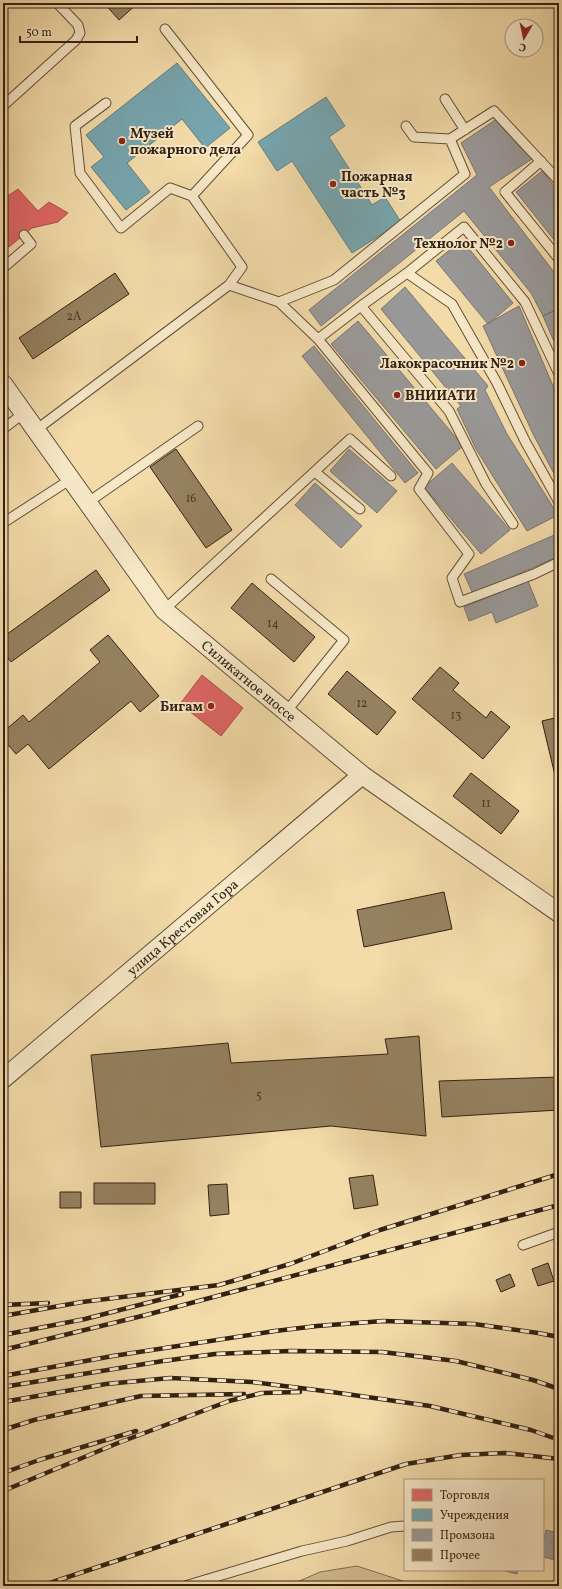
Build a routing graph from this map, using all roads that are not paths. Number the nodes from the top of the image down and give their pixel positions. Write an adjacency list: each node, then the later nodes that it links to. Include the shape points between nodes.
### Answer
1 (57, 3): 5 (lane, via 78,25 80,33 76,40)
2 (165, 29): 11 (lane, via 248,135)
3 (444, 99): 7 (lane)
4 (106, 103): 11 (lane, via 75,126 80,173 121,228 170,188)
5 (3, 106)
6 (406, 126): 8 (lane, via 414,138)
7 (465, 130): 8 (lane); 9 (lane, via 494,111)
8 (450, 140): 17 (lane, via 465,174 334,280)
9 (541, 162): 10 (lane); 13 (lane, via 505,192)
10 (559, 181)
11 (192, 196): 16 (lane, via 242,267)
12 (24, 235): 14 (lane, via 31,244)
13 (559, 259)
14 (3, 268)
15 (407, 273): 18 (lane); 20 (lane, via 464,227 525,302); 29 (lane, via 452,304)
16 (229, 286): 17 (lane); 25 (lane)
17 (279, 302): 19 (lane)
18 (361, 306): 19 (lane); 33 (lane, via 449,411 486,484)
19 (318, 340): 34 (lane, via 428,473 418,489 469,554 452,578 460,602)
20 (559, 374)
21 (3, 384): 22 (street, Силикатное шоссе)
22 (24, 414): 24 (lane); 25 (street, Силикатное шоссе)
23 (198, 426): 30 (lane)
24 (3, 429)
25 (36, 430): 28 (street, Силикатное шоссе)
26 (315, 472): 27 (lane, via 350,439); 31 (lane); 36 (lane)
27 (391, 476)
28 (71, 479): 30 (street, Силикатное шоссе); 32 (lane)
29 (559, 502)
30 (87, 503): 36 (street, Силикатное шоссе)
31 (360, 509)
32 (3, 523)
33 (513, 524)
34 (559, 562)
35 (271, 579): 37 (lane, via 344,640)
36 (164, 610): 37 (street, Силикатное шоссе)
37 (286, 712): 38 (street, Силикатное шоссе)
38 (362, 774): 39 (street, Силикатное шоссе); 40 (street, улица Крестовая Гора)
39 (559, 914)
40 (3, 1079)
41 (559, 1232): 42 (lane)
42 (522, 1244)
43 (404, 1526): 44 (lane, via 391,1527 347,1541 302,1551)
44 (185, 1586)

